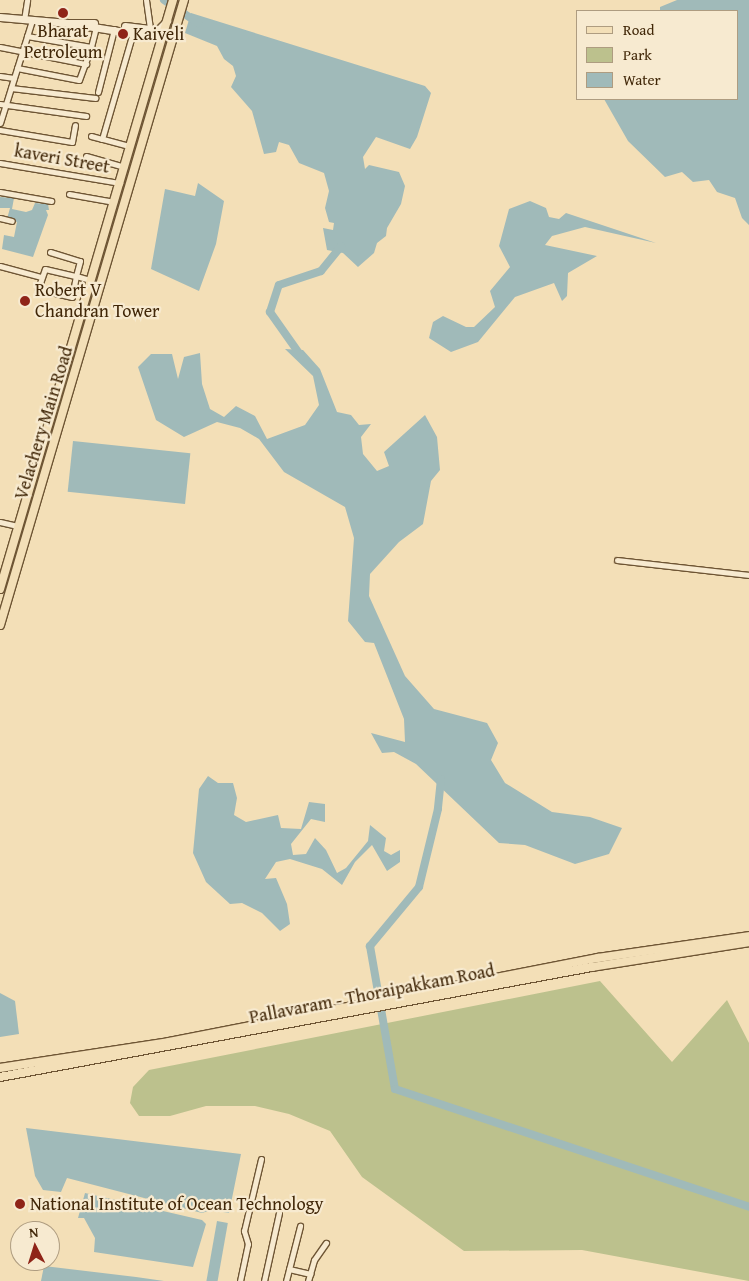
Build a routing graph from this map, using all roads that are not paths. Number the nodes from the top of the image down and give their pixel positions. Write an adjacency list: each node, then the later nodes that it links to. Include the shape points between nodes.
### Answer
1 (27, 0): 6 (street)
2 (146, 0): 11 (street)
3 (172, 1): 8 (main road, Velachery Main Road)
4 (183, 3): 49 (main road, Velachery Main Road)
5 (0, 17): 6 (main road)
6 (28, 20): 7 (main road); 13 (street)
7 (68, 23): 9 (main road); 11 (main road, via 76,21)
8 (166, 25): 11 (main road); 14 (main road, Velachery Main Road)
9 (96, 27): 10 (main road); 16 (street)
10 (114, 29): 12 (main road); 23 (street)
11 (150, 30)
12 (133, 32): 14 (main road); 31 (street)
13 (27, 36): 16 (street); 17 (street)
14 (162, 38): 32 (main road, Velachery Main Road)
15 (0, 47): 17 (street)
16 (91, 47): 18 (street)
17 (23, 50): 18 (street); 19 (street)
18 (86, 64): 19 (street, via 79,80)
19 (17, 68): 21 (street)
20 (0, 76): 21 (street)
21 (14, 78): 22 (street)
22 (11, 88): 24 (street); 25 (street)
23 (98, 92)
24 (95, 98)
25 (3, 104): 26 (street); 27 (street)
26 (86, 116)
27 (0, 123)
28 (75, 126): 29 (street, via 72,142)
29 (0, 130)
30 (91, 136): 31 (street)
31 (102, 139): 32 (street)
32 (129, 146): 35 (main road, Velachery Main Road)
33 (86, 156): 35 (street)
34 (0, 163): 36 (street, kaveri Street)
35 (124, 167): 36 (main road, Velachery Main Road)
36 (120, 183): 40 (main road, Velachery Main Road)
37 (0, 192): 39 (street)
38 (69, 194): 40 (street)
39 (51, 201)
40 (114, 202): 47 (main road, Velachery Main Road)
41 (0, 218): 42 (street)
42 (12, 220)
43 (50, 252): 46 (street, via 80,261)
44 (0, 266): 45 (street)
45 (41, 277): 46 (street, via 44,268); 46 (street, via 38,289 70,297)
46 (76, 277): 47 (street)
47 (89, 281): 48 (main road, Velachery Main Road)
48 (76, 329): 49 (main road); 51 (main road, Velachery Main Road)
49 (87, 332): 55 (main road, Velachery Main Road)
50 (0, 522): 51 (street)
51 (18, 526): 54 (main road, Velachery Main Road)
52 (617, 560): 53 (street)
53 (749, 575)
54 (0, 586)
55 (0, 625)
56 (747, 939): 57 (main road, Pallavaram - Thoraipakkam Road, via 562,969)
57 (81, 1061): 58 (main road, Pallavaram - Thoraipakkam Road); 59 (main road, Pallavaram - Thoraipakkam Road)
58 (0, 1068)
59 (0, 1077)
60 (261, 1159): 66 (street, via 244,1231 248,1244)
61 (279, 1213): 67 (street)
62 (300, 1226): 64 (street)
63 (326, 1244): 65 (street, via 314,1260)
64 (289, 1269): 65 (street); 68 (street)
65 (310, 1274): 69 (street)
66 (240, 1281)
67 (264, 1281)
68 (286, 1281)
69 (308, 1281)

